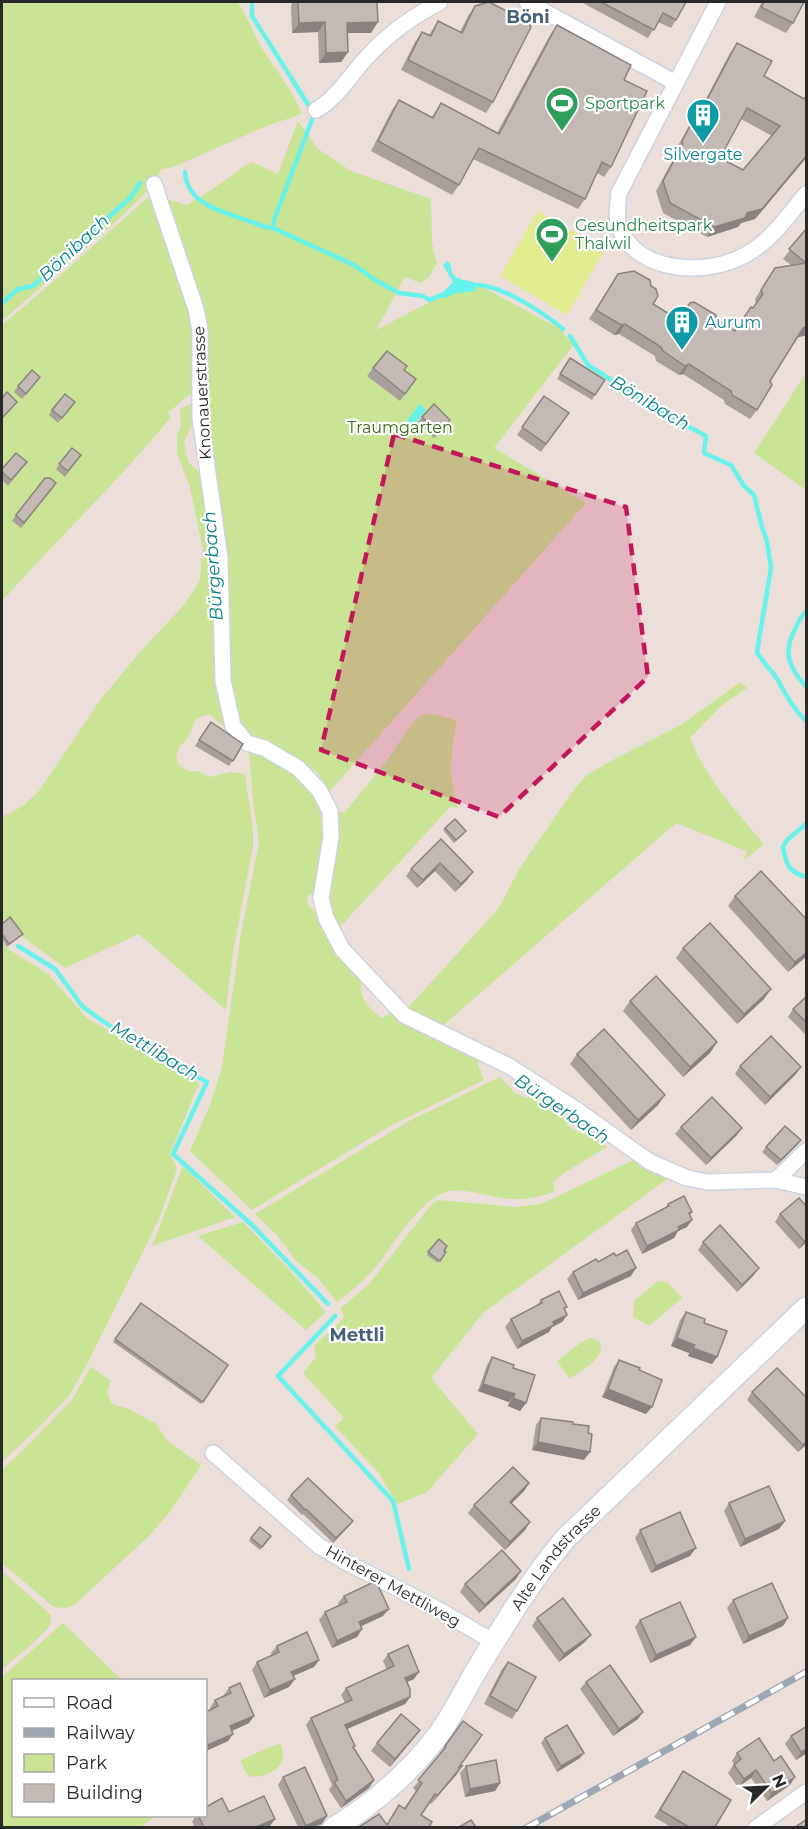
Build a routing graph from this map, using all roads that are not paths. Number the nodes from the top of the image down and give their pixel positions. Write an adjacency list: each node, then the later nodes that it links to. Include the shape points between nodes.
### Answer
1 (441, 2): 5 (street, via 390,33)
2 (527, 2): 4 (street)
3 (718, 2): 4 (street)
4 (676, 83): 7 (street, via 619,193 619,227 633,248 672,266 716,267 760,246)
5 (316, 110)
6 (154, 184): 9 (street, Knonauerstrasse, via 200,330 200,417 220,558 223,681 233,726 247,743 298,768 320,790 330,811 331,837 321,898 342,949 404,1016 509,1066 650,1162 687,1178 708,1182)
7 (807, 194)
8 (807, 1150): 9 (street)
9 (776, 1180): 10 (street, Knonauerstrasse)
10 (807, 1187)
11 (807, 1308): 13 (main road, Alte Landstrasse, via 581,1522 533,1578)
12 (213, 1453): 13 (street, Hinterer Mettliweg, via 319,1546)
13 (494, 1642): 15 (main road, Alte Landstrasse, via 456,1708 423,1754 383,1793)
14 (807, 1792): 16 (street)
15 (334, 1827)
16 (756, 1827)

